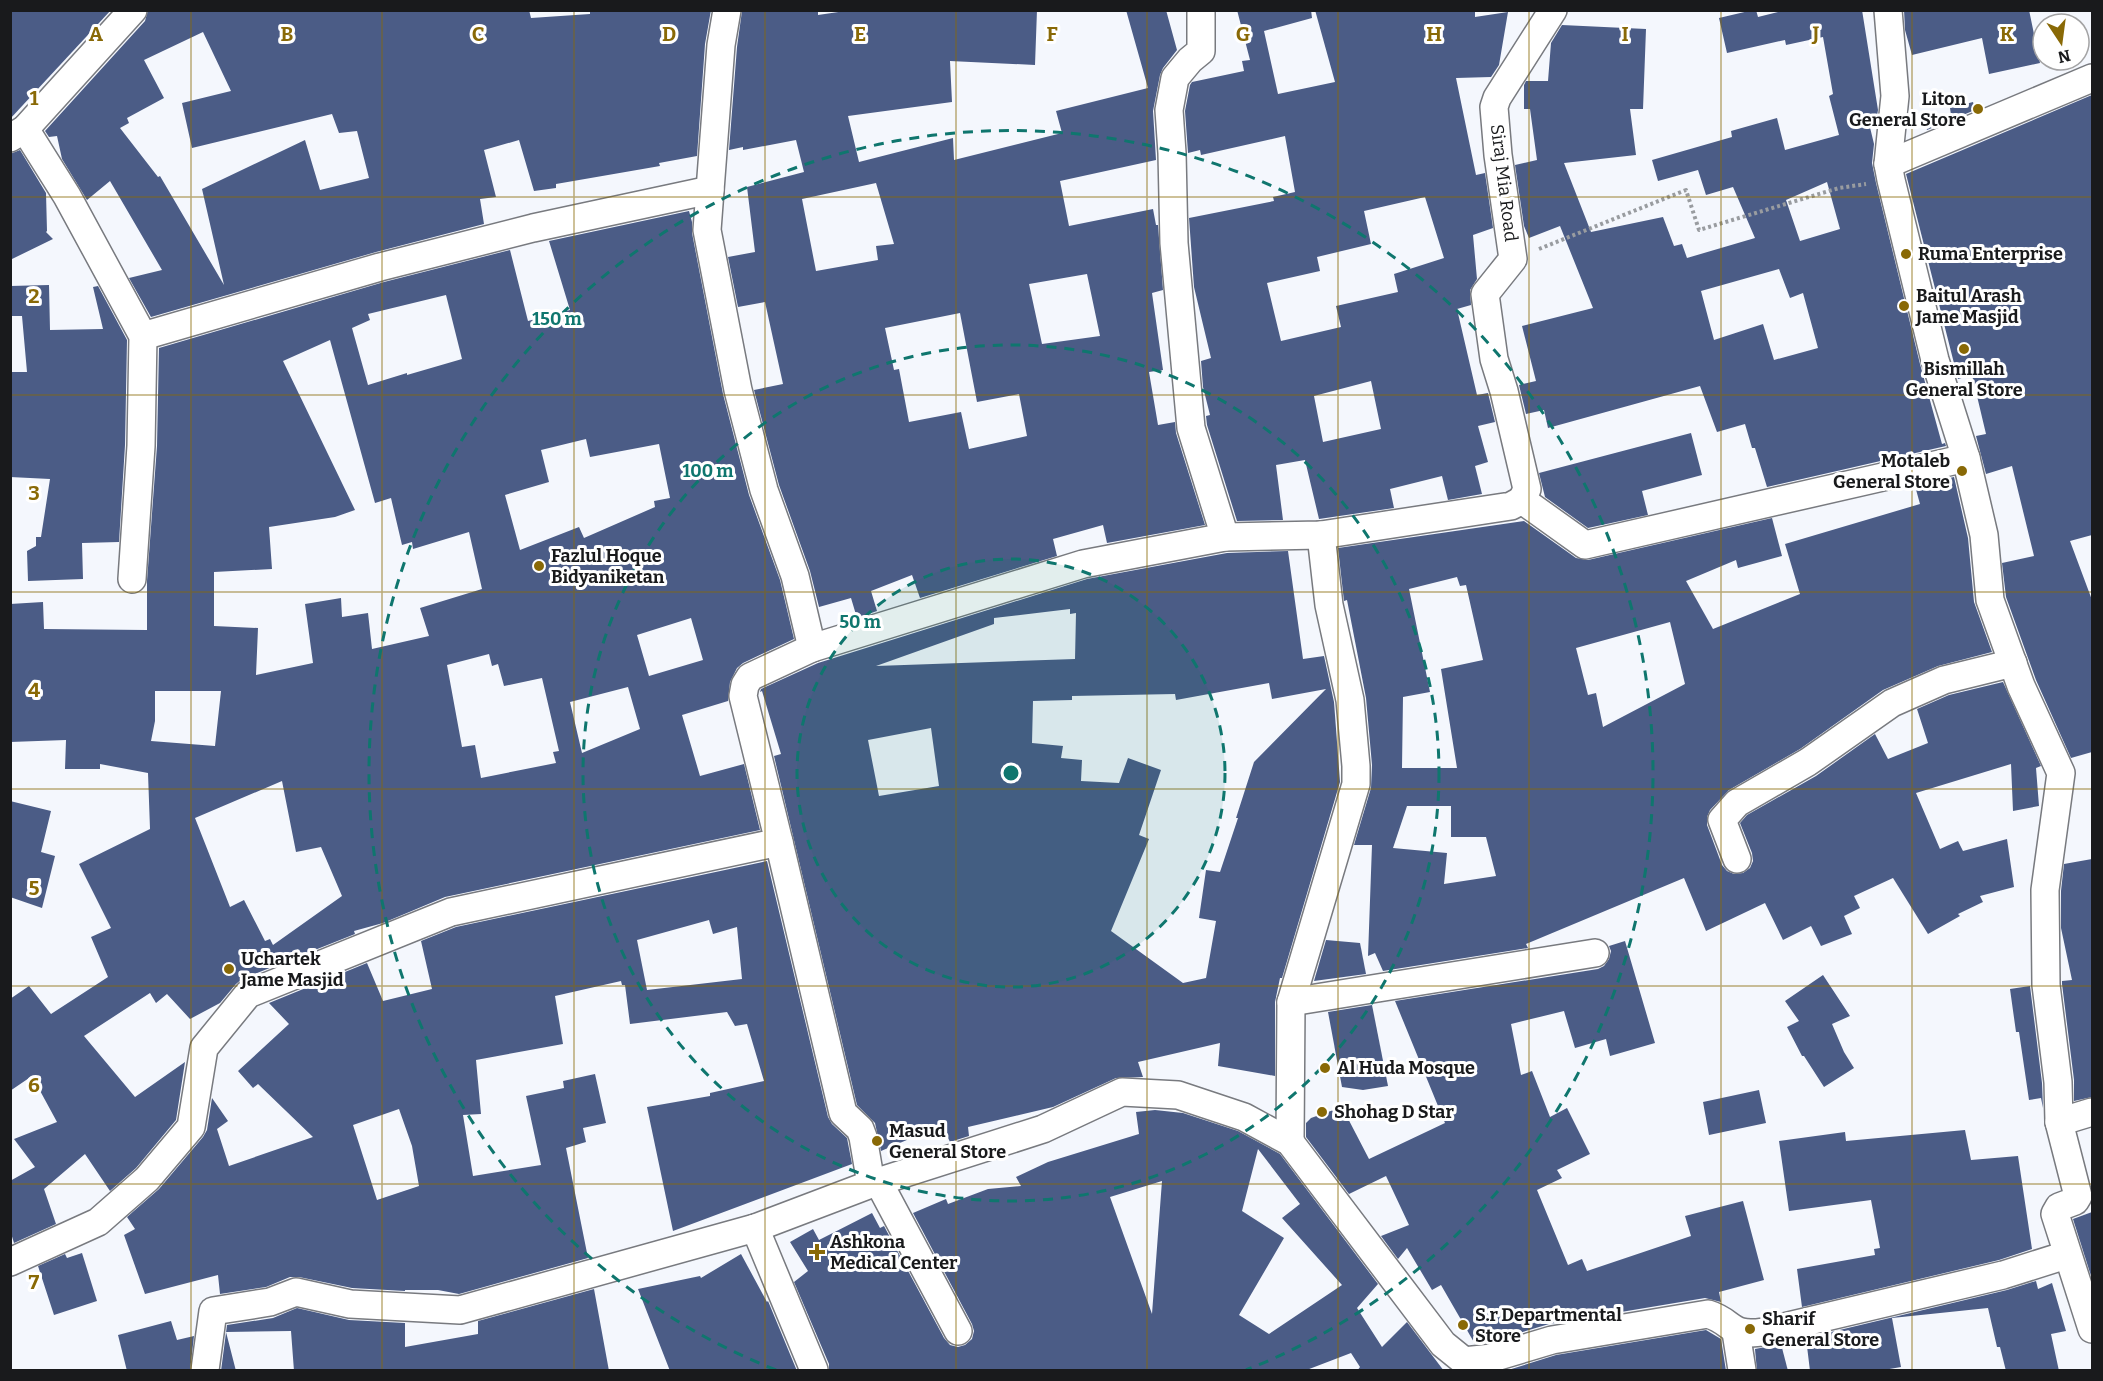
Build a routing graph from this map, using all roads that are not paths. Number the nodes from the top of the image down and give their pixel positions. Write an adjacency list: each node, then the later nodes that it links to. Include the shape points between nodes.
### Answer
1 (133, 10): 7 (street)
2 (728, 10): 9 (street, via 721,45)
3 (1201, 10): 14 (street, via 1201,51 1175,78 1169,110 1173,243 1191,428)
4 (1553, 10): 12 (street, Siraj Mia Road, via 1494,107 1513,259 1485,294 1494,359 1527,489)
5 (1887, 10): 8 (street, via 1895,96)
6 (2092, 78): 8 (street)
7 (18, 134): 10 (street, via 68,196)
8 (1890, 172): 11 (street, via 1935,360)
9 (710, 190): 10 (street, via 412,259); 16 (street, via 707,230 738,390 764,490 795,576)
10 (143, 336): 15 (street)
11 (1966, 458): 12 (street, via 1586,545); 17 (street, via 1984,535 1990,600)
12 (1522, 500): 13 (street, via 1511,506)
13 (1321, 535): 14 (street); 21 (street, via 1329,604 1350,700 1356,784)
14 (1225, 537): 16 (street, via 1083,564)
15 (132, 579)
16 (812, 648): 18 (street, via 750,677 743,696)
17 (2013, 663): 19 (street, via 1944,680 1892,703 1808,762 1737,802 1722,820); 23 (street, via 2061,773 2045,891 2046,985)
18 (779, 842): 25 (street, via 843,1113 860,1129); 28 (street, via 451,912 248,994 204,1048 191,1127 147,1179 98,1222)
19 (1737, 859)
20 (1595, 953): 21 (street)
21 (1291, 1002): 24 (street)
22 (2092, 1112): 23 (street)
23 (2059, 1122): 27 (street, via 2078,1196 2059,1207 2055,1214)
24 (1290, 1142): 25 (street, via 1244,1117 1178,1095 1122,1092 1043,1129); 31 (street, via 1443,1344 1464,1361 1492,1358 1551,1340 1708,1314)
25 (875, 1184): 26 (street); 30 (street)
26 (755, 1228): 32 (street, via 460,1310 350,1304 296,1292 270,1302 213,1311); 33 (street)
27 (2066, 1252): 29 (street); 31 (street, via 2003,1275 1763,1332)
28 (12, 1257)
29 (2092, 1329)
30 (958, 1331)
31 (1736, 1332): 34 (street)
32 (205, 1371)
33 (814, 1371)
34 (1742, 1371)

